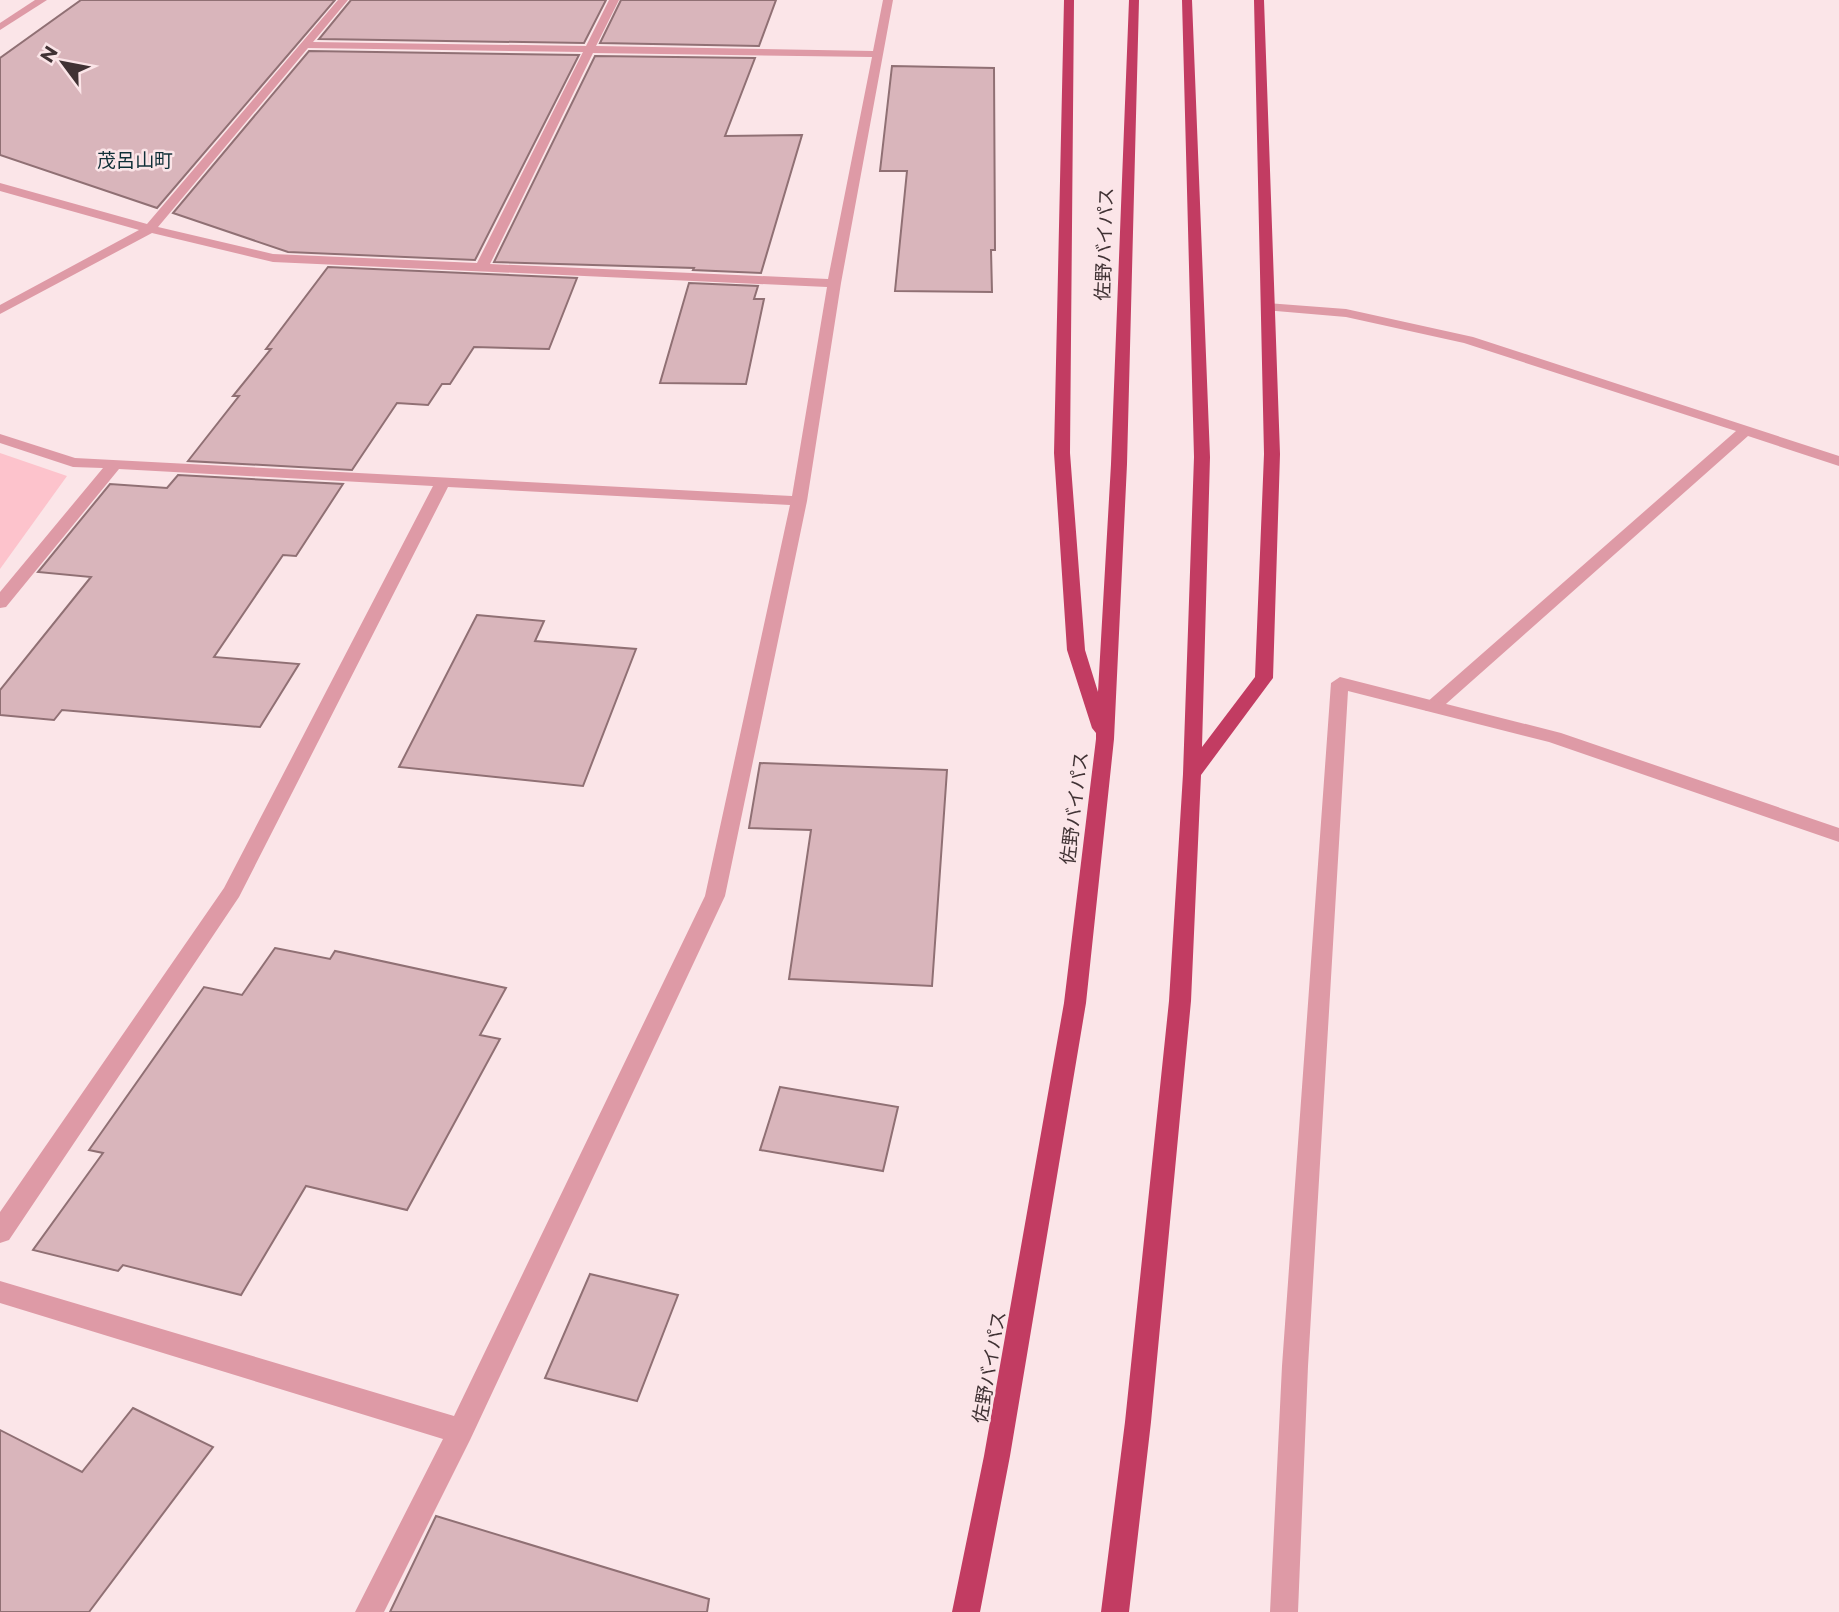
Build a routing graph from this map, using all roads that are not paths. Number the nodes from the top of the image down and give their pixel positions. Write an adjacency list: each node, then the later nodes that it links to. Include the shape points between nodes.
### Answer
1 (42, 0): 9 (street)
2 (343, 0): 10 (street)
3 (614, 0): 11 (street)
4 (888, 0): 12 (street)
5 (1069, 0): 27 (highway, via 1062,453 1076,650)
6 (1134, 0): 27 (highway, 佐野バイパス)
7 (1187, 0): 28 (highway, via 1202,457)
8 (1259, 0): 17 (highway)
9 (0, 27)
10 (307, 45): 11 (street); 14 (street)
11 (589, 48): 12 (street); 15 (street)
12 (878, 54): 16 (street)
13 (0, 187): 14 (street)
14 (150, 229): 15 (street, via 273,258); 18 (street)
15 (482, 267): 16 (street)
16 (834, 283): 24 (street)
17 (1268, 307): 19 (street, via 1346,313 1468,340); 28 (highway, via 1272,454 1264,678)
18 (0, 310)
19 (1746, 430): 21 (street); 26 (street)
20 (0, 438): 22 (street, via 73,463)
21 (1839, 461)
22 (114, 465): 23 (street); 25 (street)
23 (443, 482): 24 (street); 30 (street, via 232,892)
24 (799, 501): 32 (street, via 715,896)
25 (0, 603)
26 (1432, 706): 29 (street, via 1554,737); 36 (street, via 1340,683 1294,1366)
27 (1105, 739): 34 (highway, 佐野バイパス, via 1074,1003)
28 (1192, 774): 35 (highway, via 1180,1001)
29 (1839, 835)
30 (0, 1232)
31 (0, 1292): 32 (street)
32 (461, 1431): 33 (street)
33 (369, 1612)
34 (966, 1612)
35 (1115, 1612)
36 (1284, 1612)

